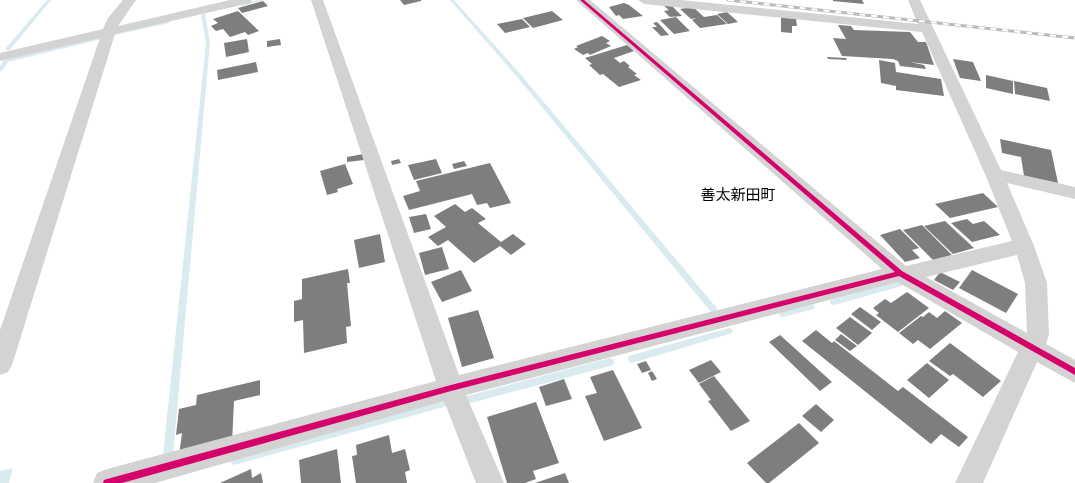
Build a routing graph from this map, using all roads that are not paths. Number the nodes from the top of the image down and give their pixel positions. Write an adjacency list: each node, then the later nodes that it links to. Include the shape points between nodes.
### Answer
1 (130, 0): 8 (street, via 113,21)
2 (246, 0): 8 (street)
3 (317, 0): 17 (street)
4 (582, 0): 13 (street)
5 (644, 0): 7 (street)
6 (914, 0): 7 (street)
7 (928, 29): 10 (street)
8 (109, 31): 9 (street); 15 (street)
9 (0, 57)
10 (994, 174): 11 (street); 12 (street)
11 (1075, 193)
12 (1024, 246): 13 (street); 14 (street, via 1036,283 1038,335)
13 (902, 274): 14 (street); 17 (street)
14 (1032, 349): 16 (street); 20 (street)
15 (0, 365)
16 (1075, 372)
17 (451, 388): 18 (street); 19 (street)
18 (107, 483)
19 (490, 483)
20 (969, 483)

